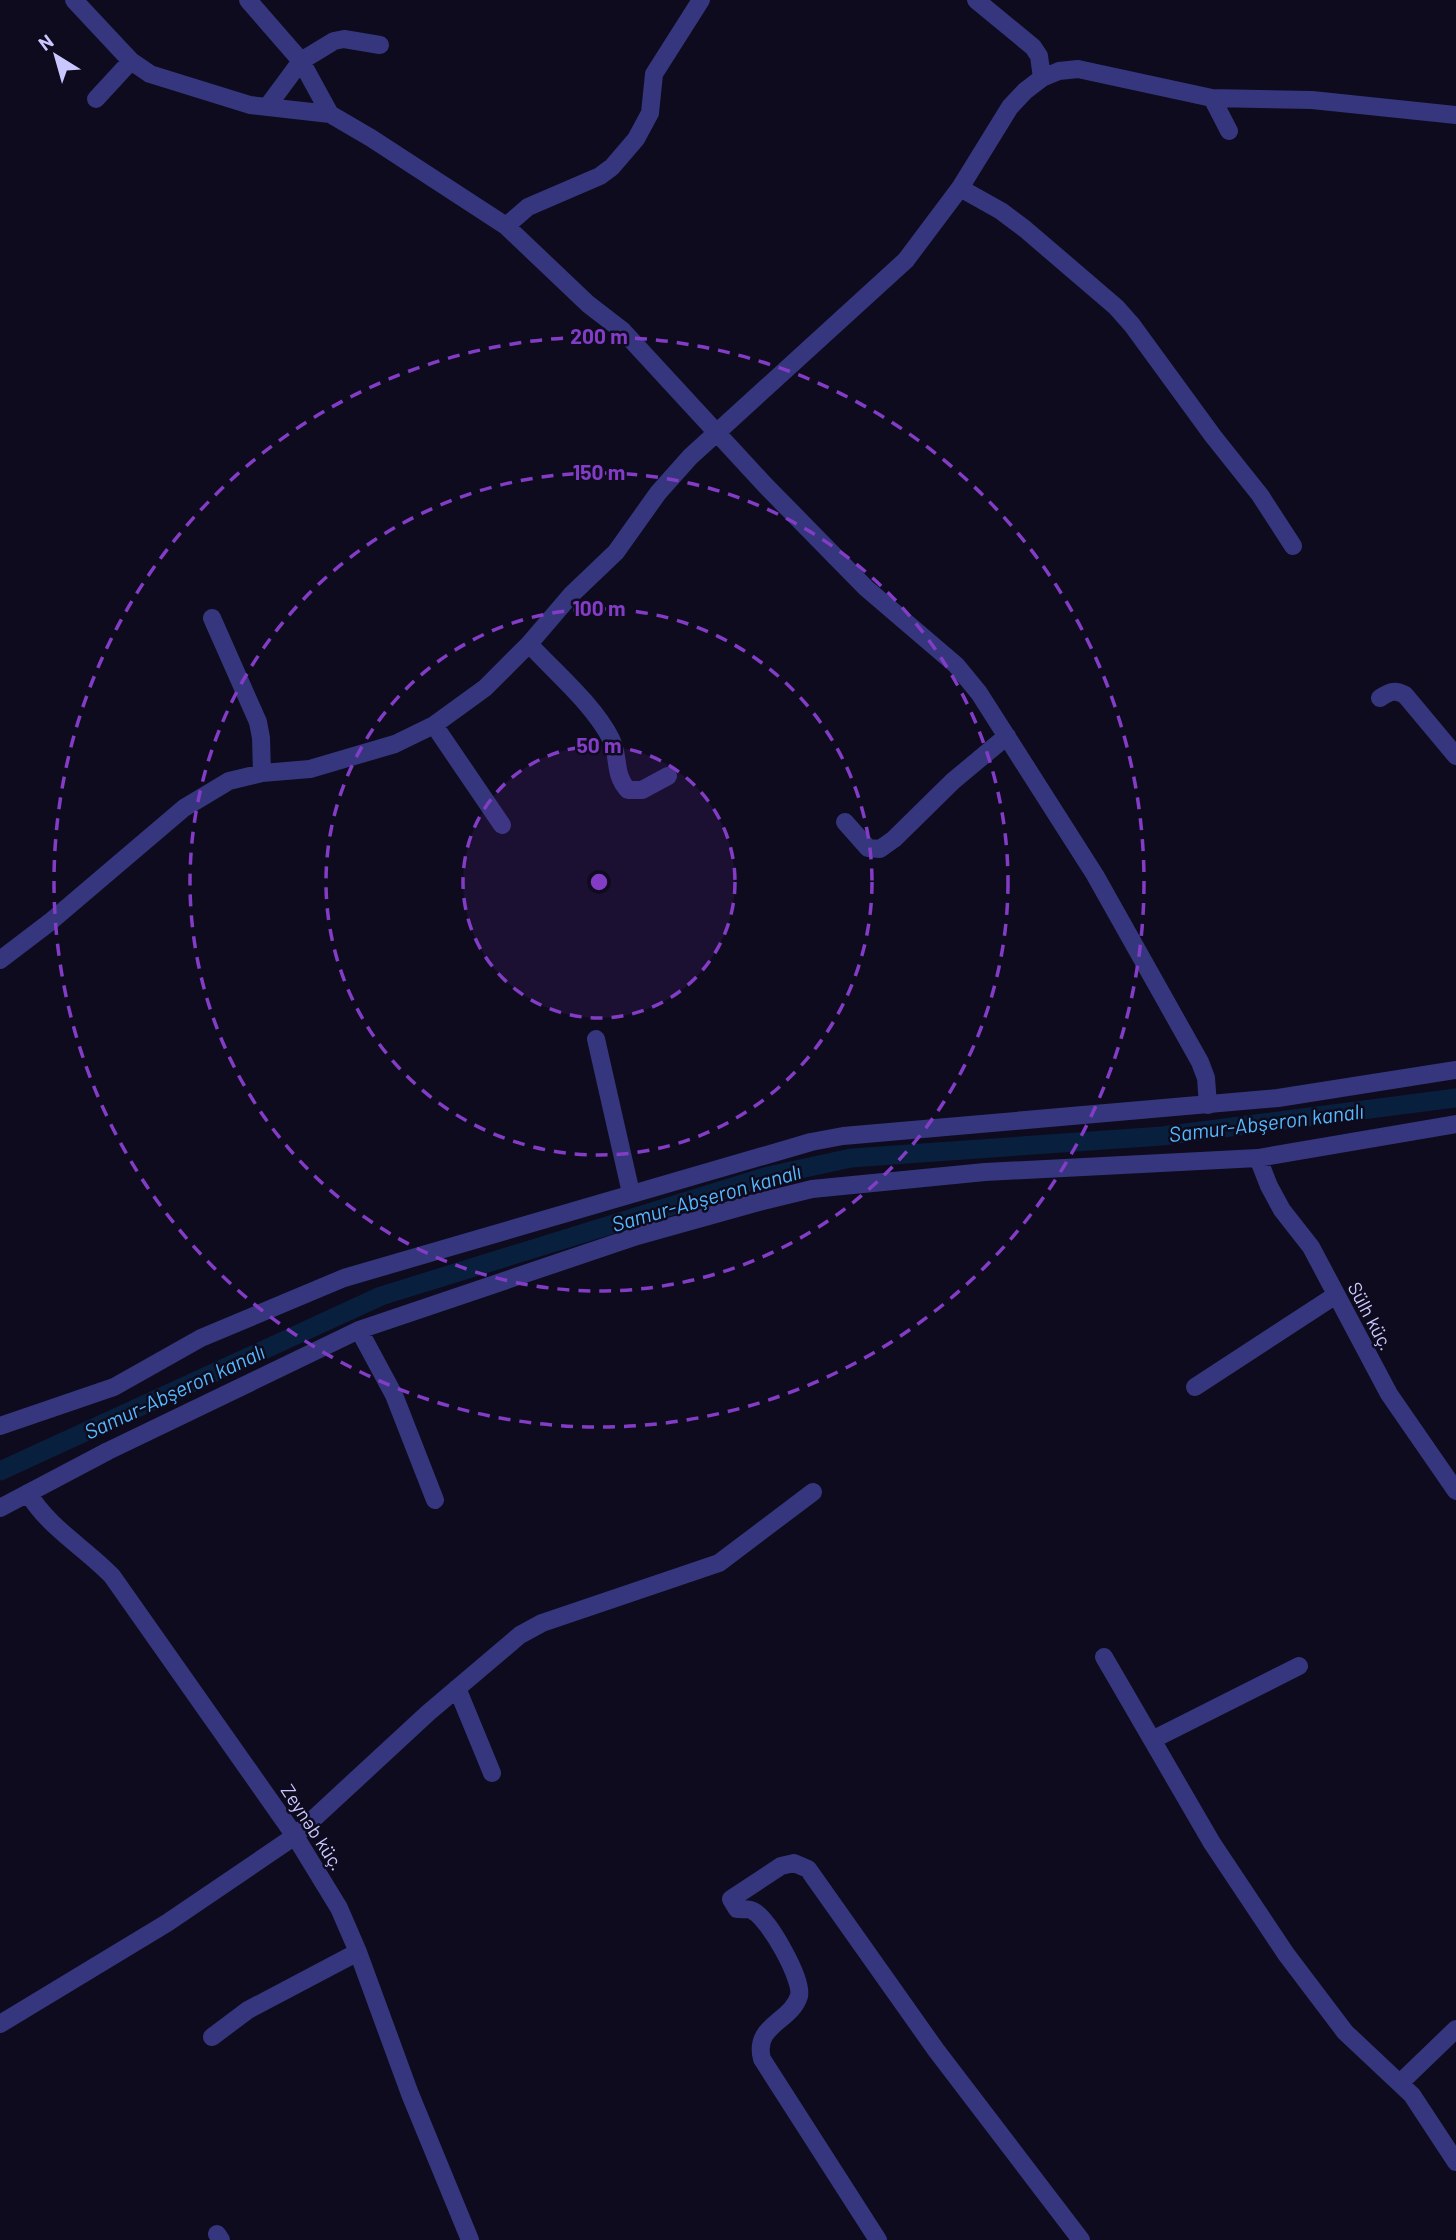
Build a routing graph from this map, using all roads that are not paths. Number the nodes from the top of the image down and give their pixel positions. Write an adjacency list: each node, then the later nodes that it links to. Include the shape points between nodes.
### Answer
1 (74, 0): 6 (street)
2 (248, 0): 7 (street)
3 (701, 0): 16 (street, via 658,66 650,113 620,158 600,176 528,207)
4 (976, 0): 8 (street, via 1033,47)
5 (380, 45): 7 (street, via 334,41)
6 (131, 61): 10 (street); 11 (street, via 162,79)
7 (301, 61): 11 (street); 12 (street)
8 (1042, 78): 9 (street, via 1078,69); 15 (street, via 1010,107)
9 (1212, 98): 13 (street, via 1312,100); 14 (street)
10 (96, 99)
11 (267, 107): 12 (street)
12 (330, 114): 16 (street)
13 (1456, 115)
14 (1229, 131)
15 (960, 188): 17 (street, via 906,260); 18 (street, via 1025,229 1116,307 1260,495)
16 (506, 226): 17 (street, via 623,331)
17 (716, 433): 20 (street, via 658,493 616,552 570,595); 23 (street, via 866,588 956,665)
18 (1293, 546)
19 (212, 618): 25 (street, via 258,722)
20 (529, 643): 22 (street, via 485,688); 26 (street, via 612,740 620,781 628,790 642,790)
21 (1380, 698): 24 (street, via 1397,691 1405,695)
22 (434, 725): 25 (street, via 395,744 310,769); 28 (street)
23 (1007, 736): 27 (street, via 880,849 868,848); 32 (street, via 1095,875 1200,1062)
24 (1456, 756)
25 (262, 773): 29 (street, via 229,781 184,808)
26 (668, 776)
27 (845, 822)
28 (502, 825)
29 (0, 960)
30 (596, 1039): 35 (street)
31 (1456, 1070): 32 (street)
32 (1208, 1105): 35 (street, via 843,1136)
33 (1456, 1124): 34 (street)
34 (1258, 1158): 36 (street, Sülh küç., via 1282,1210 1311,1247); 37 (street, via 985,1172 812,1189 637,1236)
35 (631, 1193): 39 (street, via 317,1288 201,1338 120,1384)
36 (1336, 1295): 38 (street); 40 (street, Sülh küç., via 1390,1394)
37 (359, 1330): 42 (street); 43 (street, via 394,1395)
38 (1195, 1387)
39 (0, 1426)
40 (1456, 1491)
41 (813, 1492): 47 (street, via 719,1563 542,1623 520,1635)
42 (28, 1493): 44 (street); 50 (street, Zeynəb küç., via 46,1518 112,1576)
43 (435, 1500)
44 (0, 1508)
45 (1104, 1657): 48 (street)
46 (1298, 1666): 48 (street)
47 (457, 1688): 49 (street); 50 (street)
48 (1152, 1740): 55 (street, via 1212,1843 1286,1954 1345,2032)
49 (492, 1773)
50 (295, 1836): 51 (street, Zeynəb küç., via 339,1908); 52 (street, via 167,1923)
51 (358, 1952): 54 (street, via 248,2010); 57 (street, Zeynəb küç.)
52 (0, 2024)
53 (1456, 2029): 55 (street)
54 (212, 2037)
55 (1400, 2083): 56 (street)
56 (1456, 2162)
57 (463, 2238)
58 (878, 2240): 59 (street, via 762,2059 760,2043 795,2004 799,1985 772,1932 755,1912 737,1909 731,1899 781,1866 794,1863 808,1869 936,2050)
59 (1081, 2240)

